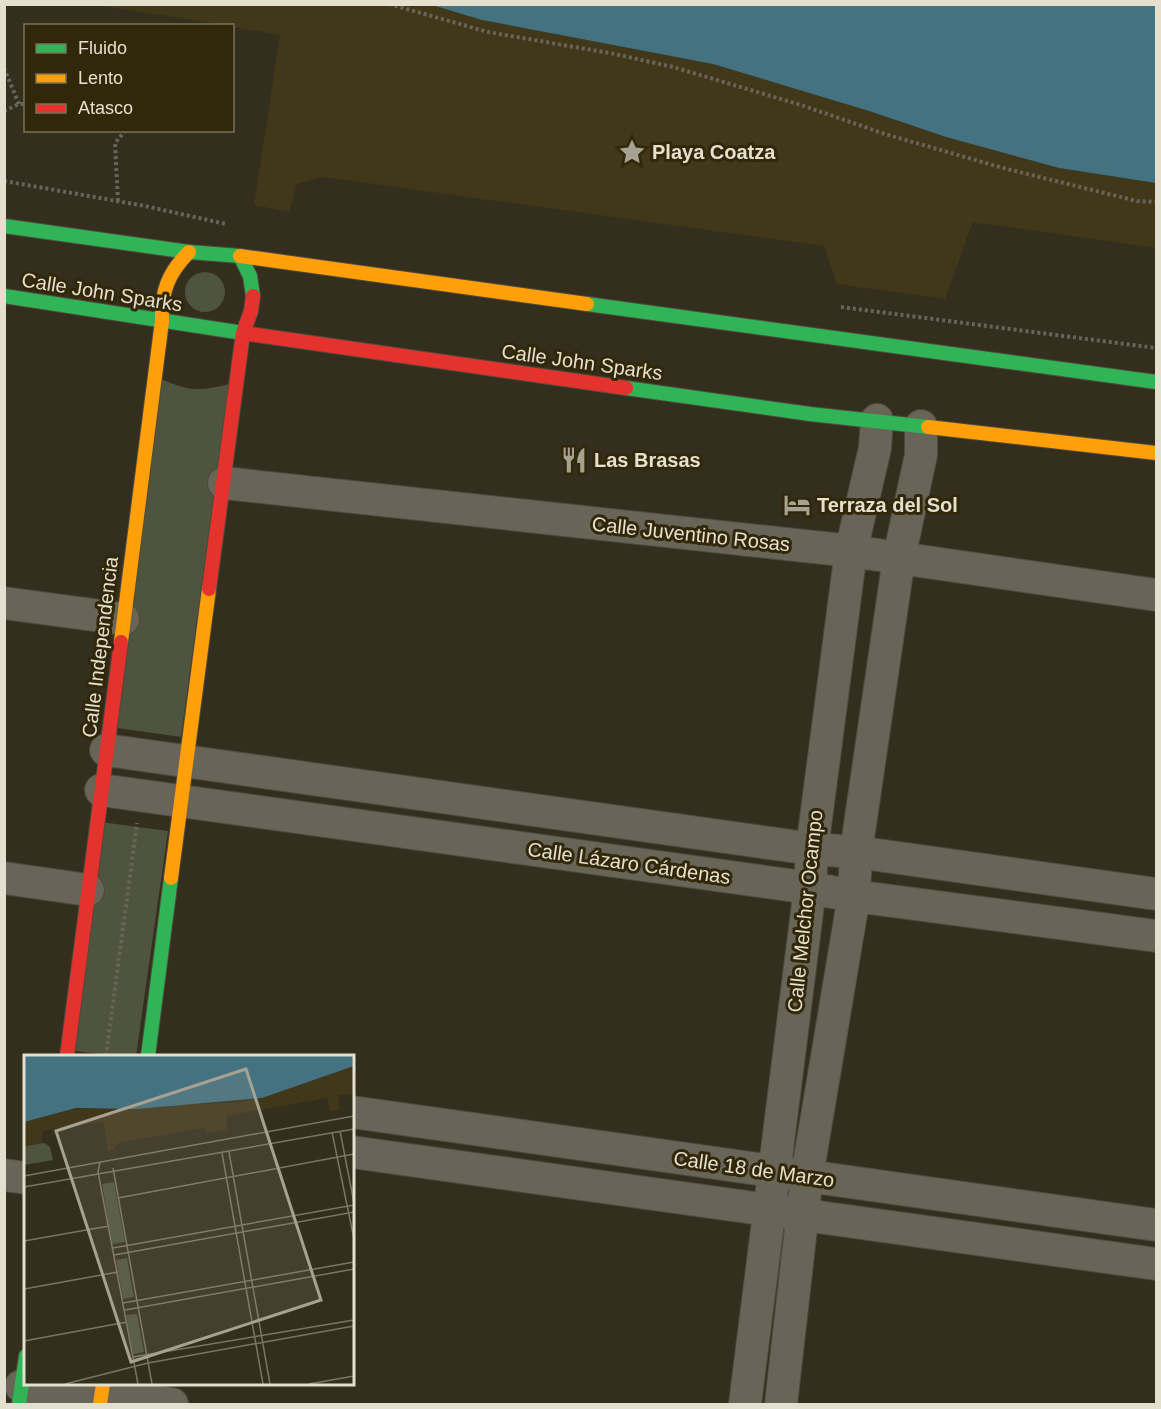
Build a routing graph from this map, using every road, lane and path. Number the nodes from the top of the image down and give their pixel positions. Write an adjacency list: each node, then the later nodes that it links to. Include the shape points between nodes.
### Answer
1 (388, 4): 9 (path, via 488,32 673,67 1003,168 1137,201)
2 (4, 68): 3 (path)
3 (19, 104): 4 (path); 5 (path)
4 (24, 104)
5 (4, 111)
6 (124, 132): 8 (path, via 115,143)
7 (4, 181): 8 (path)
8 (118, 201): 11 (path)
9 (1156, 202)
10 (4, 226): 12 (main road)
11 (236, 226)
12 (189, 252): 13 (main road); 15 (main road, Calle Independencia, via 165,282)
13 (240, 256): 16 (main road, via 251,274 254,292); 17 (main road)
14 (4, 296): 15 (main road, Calle John Sparks)
15 (162, 321): 16 (main road, Calle John Sparks); 26 (main road, Calle Independencia)
16 (243, 333): 18 (main road, Calle John Sparks, via 810,414); 21 (main road)
17 (1156, 382)
18 (877, 420): 19 (main road, Calle John Sparks); 22 (street, Calle Melchor Ocampo, via 875,448)
19 (921, 426): 20 (main road, Calle John Sparks); 23 (street, Calle Melchor Ocampo, via 921,455)
20 (1156, 453)
21 (224, 483): 22 (street, Calle Juventino Rosas); 28 (main road)
22 (851, 551): 23 (street, Calle Juventino Rosas); 32 (street, Calle Melchor Ocampo)
23 (899, 558): 24 (street, Calle Juventino Rosas); 33 (street, Calle Melchor Ocampo)
24 (1156, 595)
25 (4, 603): 26 (street)
26 (123, 619): 27 (main road, Calle Independencia)
27 (106, 750): 28 (street, Calle Lázaro Cárdenas); 29 (main road, Calle Independencia)
28 (187, 762): 31 (main road); 32 (street, Calle Lázaro Cárdenas)
29 (101, 790): 30 (street, Calle Lázaro Cárdenas); 36 (main road, Calle Independencia)
30 (140, 795): 31 (street, Calle Lázaro Cárdenas); 41 (path)
31 (182, 801): 35 (street, Calle Lázaro Cárdenas); 42 (main road)
32 (812, 849): 33 (street, Calle Lázaro Cárdenas); 35 (street, Calle Melchor Ocampo)
33 (856, 852): 37 (street, Calle Lázaro Cárdenas); 38 (street, Calle Melchor Ocampo)
34 (4, 878): 36 (street)
35 (810, 888): 38 (street, Calle Lázaro Cárdenas); 45 (street, Calle Melchor Ocampo)
36 (88, 890): 40 (main road, Calle Independencia)
37 (1156, 894)
38 (854, 896): 39 (street, Calle Lázaro Cárdenas); 47 (street, Calle Melchor Ocampo)
39 (1156, 936)
40 (67, 1055)
41 (106, 1055)
42 (148, 1055)
43 (354, 1112): 45 (street, Calle 18 de Marzo)
44 (354, 1152): 49 (street, Calle 18 de Marzo)
45 (773, 1172): 47 (street, Calle 18 de Marzo); 49 (street, Calle Melchor Ocampo)
46 (4, 1175): 48 (street)
47 (807, 1176): 50 (street, Calle Melchor Ocampo); 51 (street, Calle 18 de Marzo)
48 (24, 1178)
49 (768, 1210): 50 (street, Calle 18 de Marzo); 56 (street, Calle Melchor Ocampo)
50 (802, 1215): 52 (street, Calle 18 de Marzo); 57 (street, Calle Melchor Ocampo)
51 (1144, 1224): 52 (street)
52 (1142, 1262)
53 (36, 1385): 54 (street)
54 (101, 1394): 55 (street)
55 (172, 1404)
56 (744, 1404)
57 (781, 1404)

